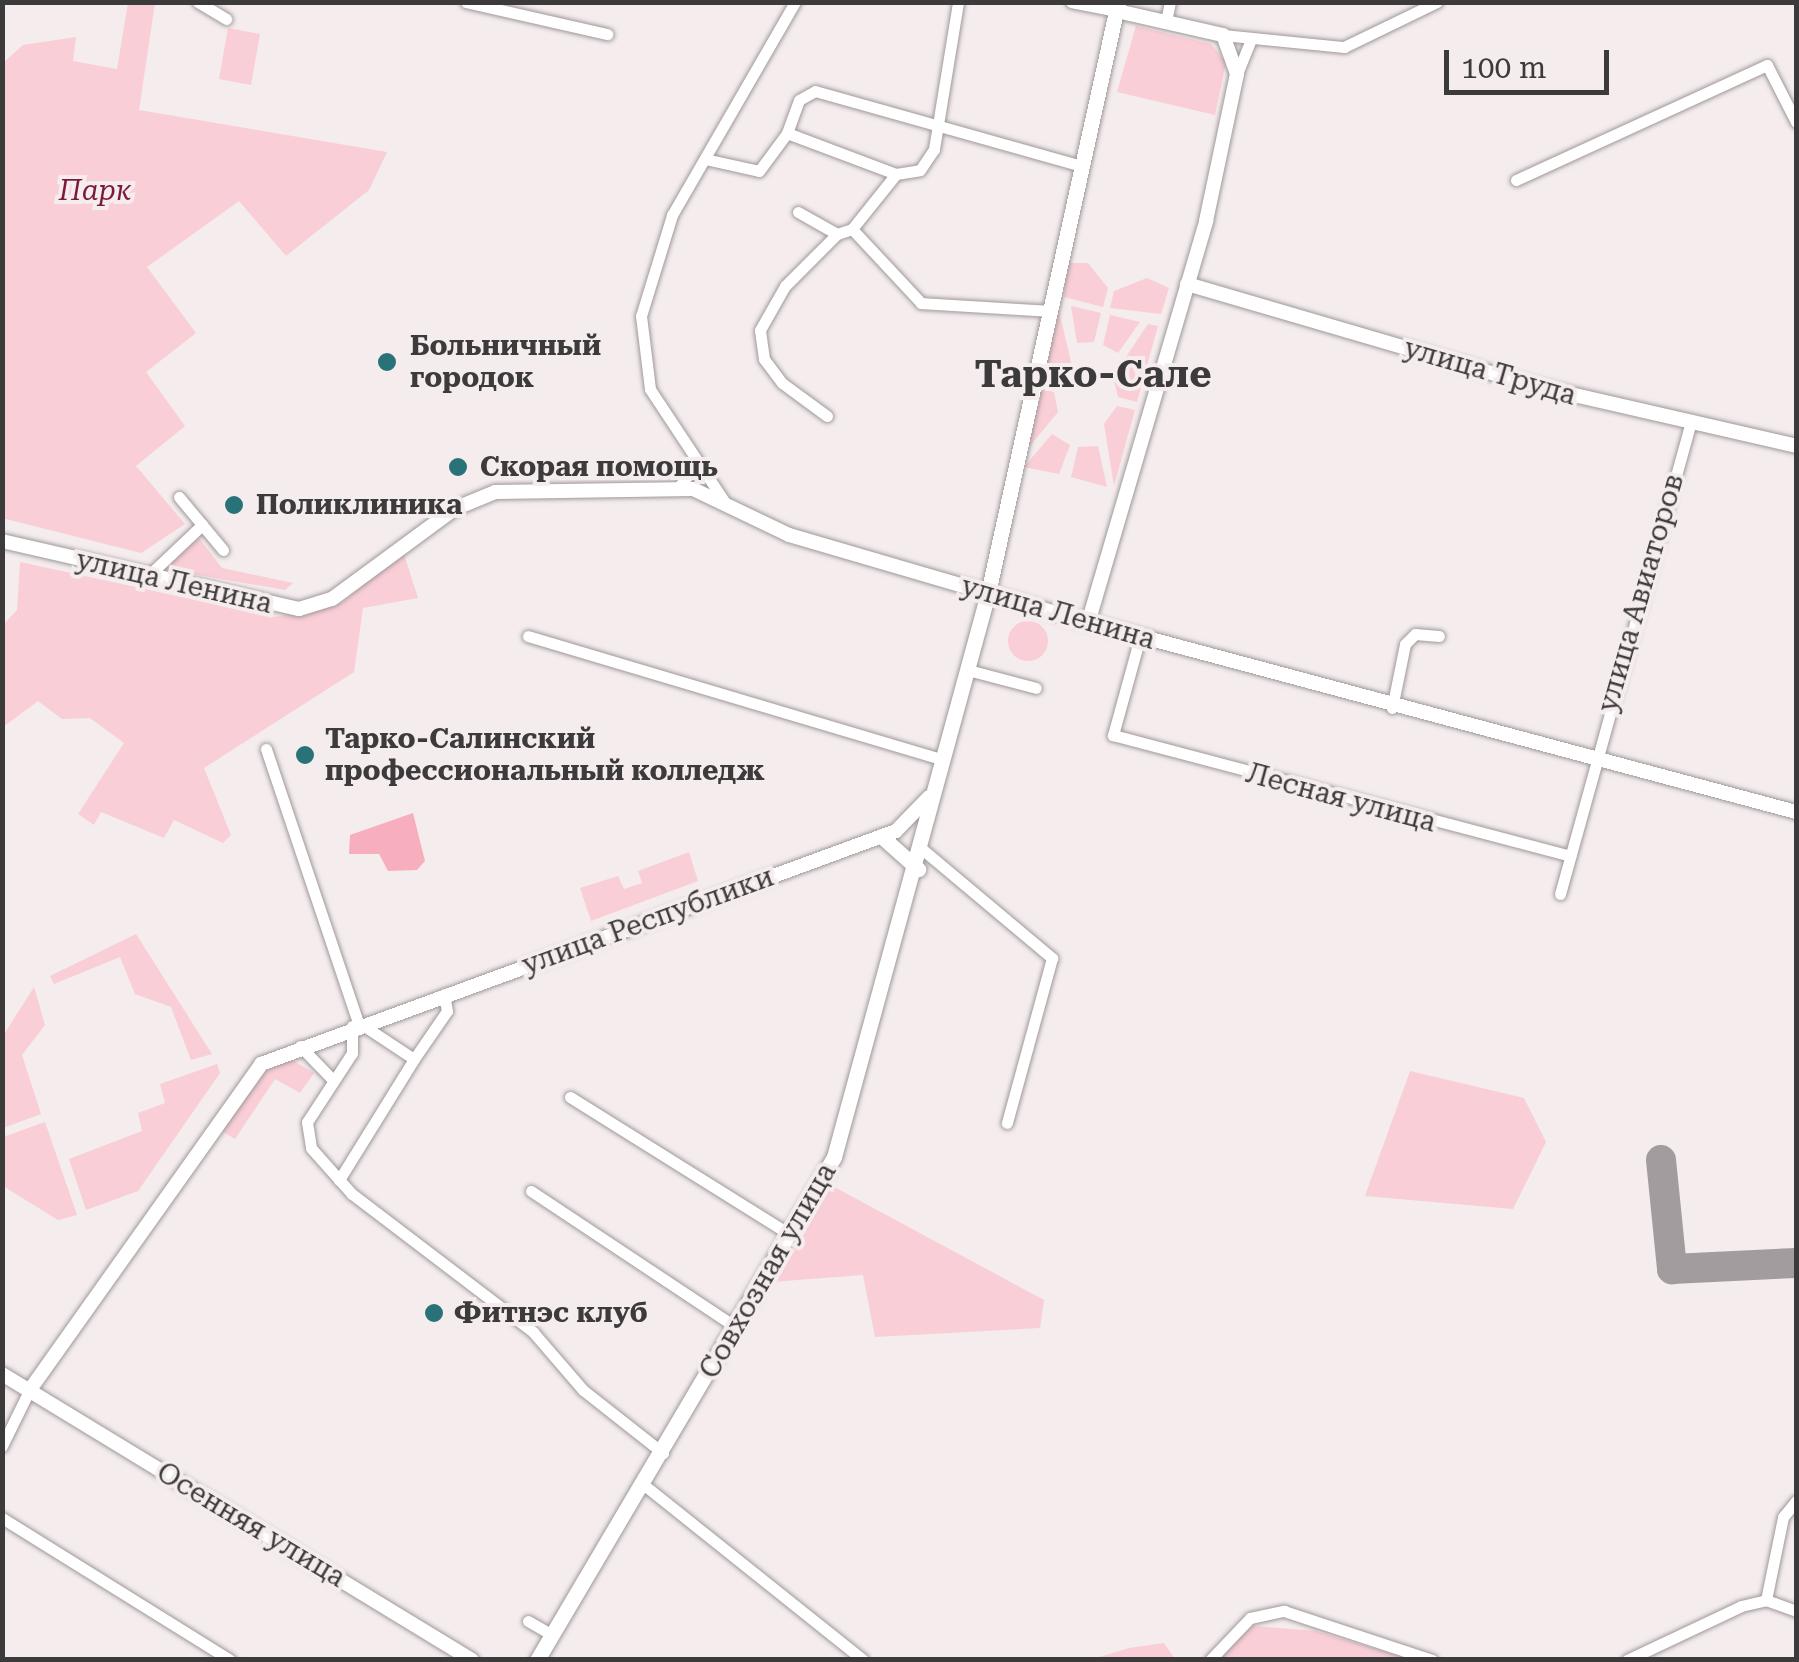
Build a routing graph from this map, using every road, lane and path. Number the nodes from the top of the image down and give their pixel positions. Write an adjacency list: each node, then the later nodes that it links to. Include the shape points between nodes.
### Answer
1 (198, 2): 9 (street)
2 (466, 2): 11 (street)
3 (795, 2): 18 (street, улица Ленина)
4 (958, 2): 16 (street)
5 (1071, 2): 8 (street)
6 (1170, 2): 10 (street)
7 (1437, 2): 13 (street, via 1344,47)
8 (1118, 7): 10 (street); 19 (main road, улица Республики)
9 (226, 18)
10 (1166, 22): 12 (street)
11 (607, 34)
12 (1223, 35): 13 (street); 14 (street)
13 (1250, 41): 14 (street)
14 (1237, 74): 25 (street)
15 (1796, 122): 21 (street, via 1767,65)
16 (934, 124): 17 (street, via 815,92 799,100); 19 (street); 20 (street, via 928,161 912,175)
17 (787, 133): 18 (street, via 759,171); 20 (street)
18 (705, 159): 30 (street, улица Ленина, via 656,250 641,316 650,389)
19 (1082, 166): 26 (main road, улица Республики)
20 (896, 174): 23 (street)
21 (1516, 180)
22 (798, 212): 24 (street)
23 (852, 229): 24 (street); 26 (street, via 922,303)
24 (837, 234): 27 (street, via 784,286 760,330 764,359 782,383)
25 (1186, 284): 28 (street, улица Труда, via 1534,386); 39 (street)
26 (1050, 311): 38 (main road, улица Республики)
27 (826, 416)
28 (1691, 421): 29 (street, улица Труда); 48 (street, улица Авиаторов)
29 (1796, 446)
30 (696, 465): 31 (street); 33 (street, улица Ленина)
31 (678, 488): 33 (street, улица Ленина); 37 (street, улица Ленина, via 495,492 454,510 332,599 299,609)
32 (179, 498): 34 (street)
33 (728, 505): 38 (street, улица Ленина, via 789,535)
34 (202, 525): 36 (street); 37 (street)
35 (2, 541): 37 (street, улица Ленина)
36 (224, 550)
37 (147, 577)
38 (988, 593): 39 (street, улица Ленина); 43 (main road, улица Республики)
39 (1088, 623): 42 (street, улица Ленина)
40 (528, 636): 47 (street)
41 (1439, 636): 45 (street, via 1415,634 1405,644)
42 (1140, 638): 45 (street, улица Ленина); 53 (street, Лесная улица, via 1113,735)
43 (968, 670): 44 (street); 47 (main road, улица Республики)
44 (1036, 688)
45 (1392, 708): 48 (street, улица Ленина)
46 (266, 749): 57 (street)
47 (944, 760): 49 (main road, улица Республики)
48 (1593, 764): 50 (street, улица Ленина); 53 (street, улица Авиаторов)
49 (929, 796): 51 (street, улица Республики, via 918,816); 52 (main road, Совхозная улица)
50 (1796, 812)
51 (881, 836): 54 (main road); 56 (street, улица Республики)
52 (922, 849): 54 (main road, Совхозная улица); 62 (street, via 1052,958)
53 (1570, 856): 55 (street, улица Авиаторов)
54 (918, 869): 65 (main road, Совхозная улица, via 834,1156)
55 (1560, 894)
56 (444, 994): 57 (street, улица Республики); 59 (street, via 447,1011)
57 (355, 1023): 58 (street, улица Республики); 59 (street); 60 (street, via 356,1042)
58 (300, 1046): 60 (street); 68 (street, улица Республики, via 248,1077)
59 (414, 1059): 63 (street)
60 (334, 1080): 63 (street, via 312,1109 310,1139)
61 (570, 1097): 65 (street)
62 (1008, 1123)
63 (339, 1180): 70 (street, via 542,1339 591,1397)
64 (531, 1190): 66 (street)
65 (790, 1234): 66 (main road, Совхозная улица)
66 (736, 1328): 70 (main road, Совхозная улица)
67 (2, 1374): 68 (street, Осенняя улица)
68 (30, 1391): 69 (street); 79 (street, Осенняя улица)
69 (2, 1446)
70 (663, 1453): 71 (main road, Совхозная улица)
71 (644, 1485): 77 (main road, Совхозная улица); 81 (street)
72 (1796, 1501): 74 (street, via 1783,1517)
73 (2, 1518): 78 (street)
74 (1766, 1600): 75 (street); 84 (street, via 1701,1619)
75 (1796, 1611)
76 (528, 1621): 77 (street)
77 (552, 1635): 80 (main road, Совхозная улица)
78 (230, 1660)
79 (472, 1660)
80 (537, 1660)
81 (863, 1660)
82 (1210, 1660): 83 (street, via 1250,1618 1284,1611)
83 (1432, 1660)
84 (1626, 1660)

